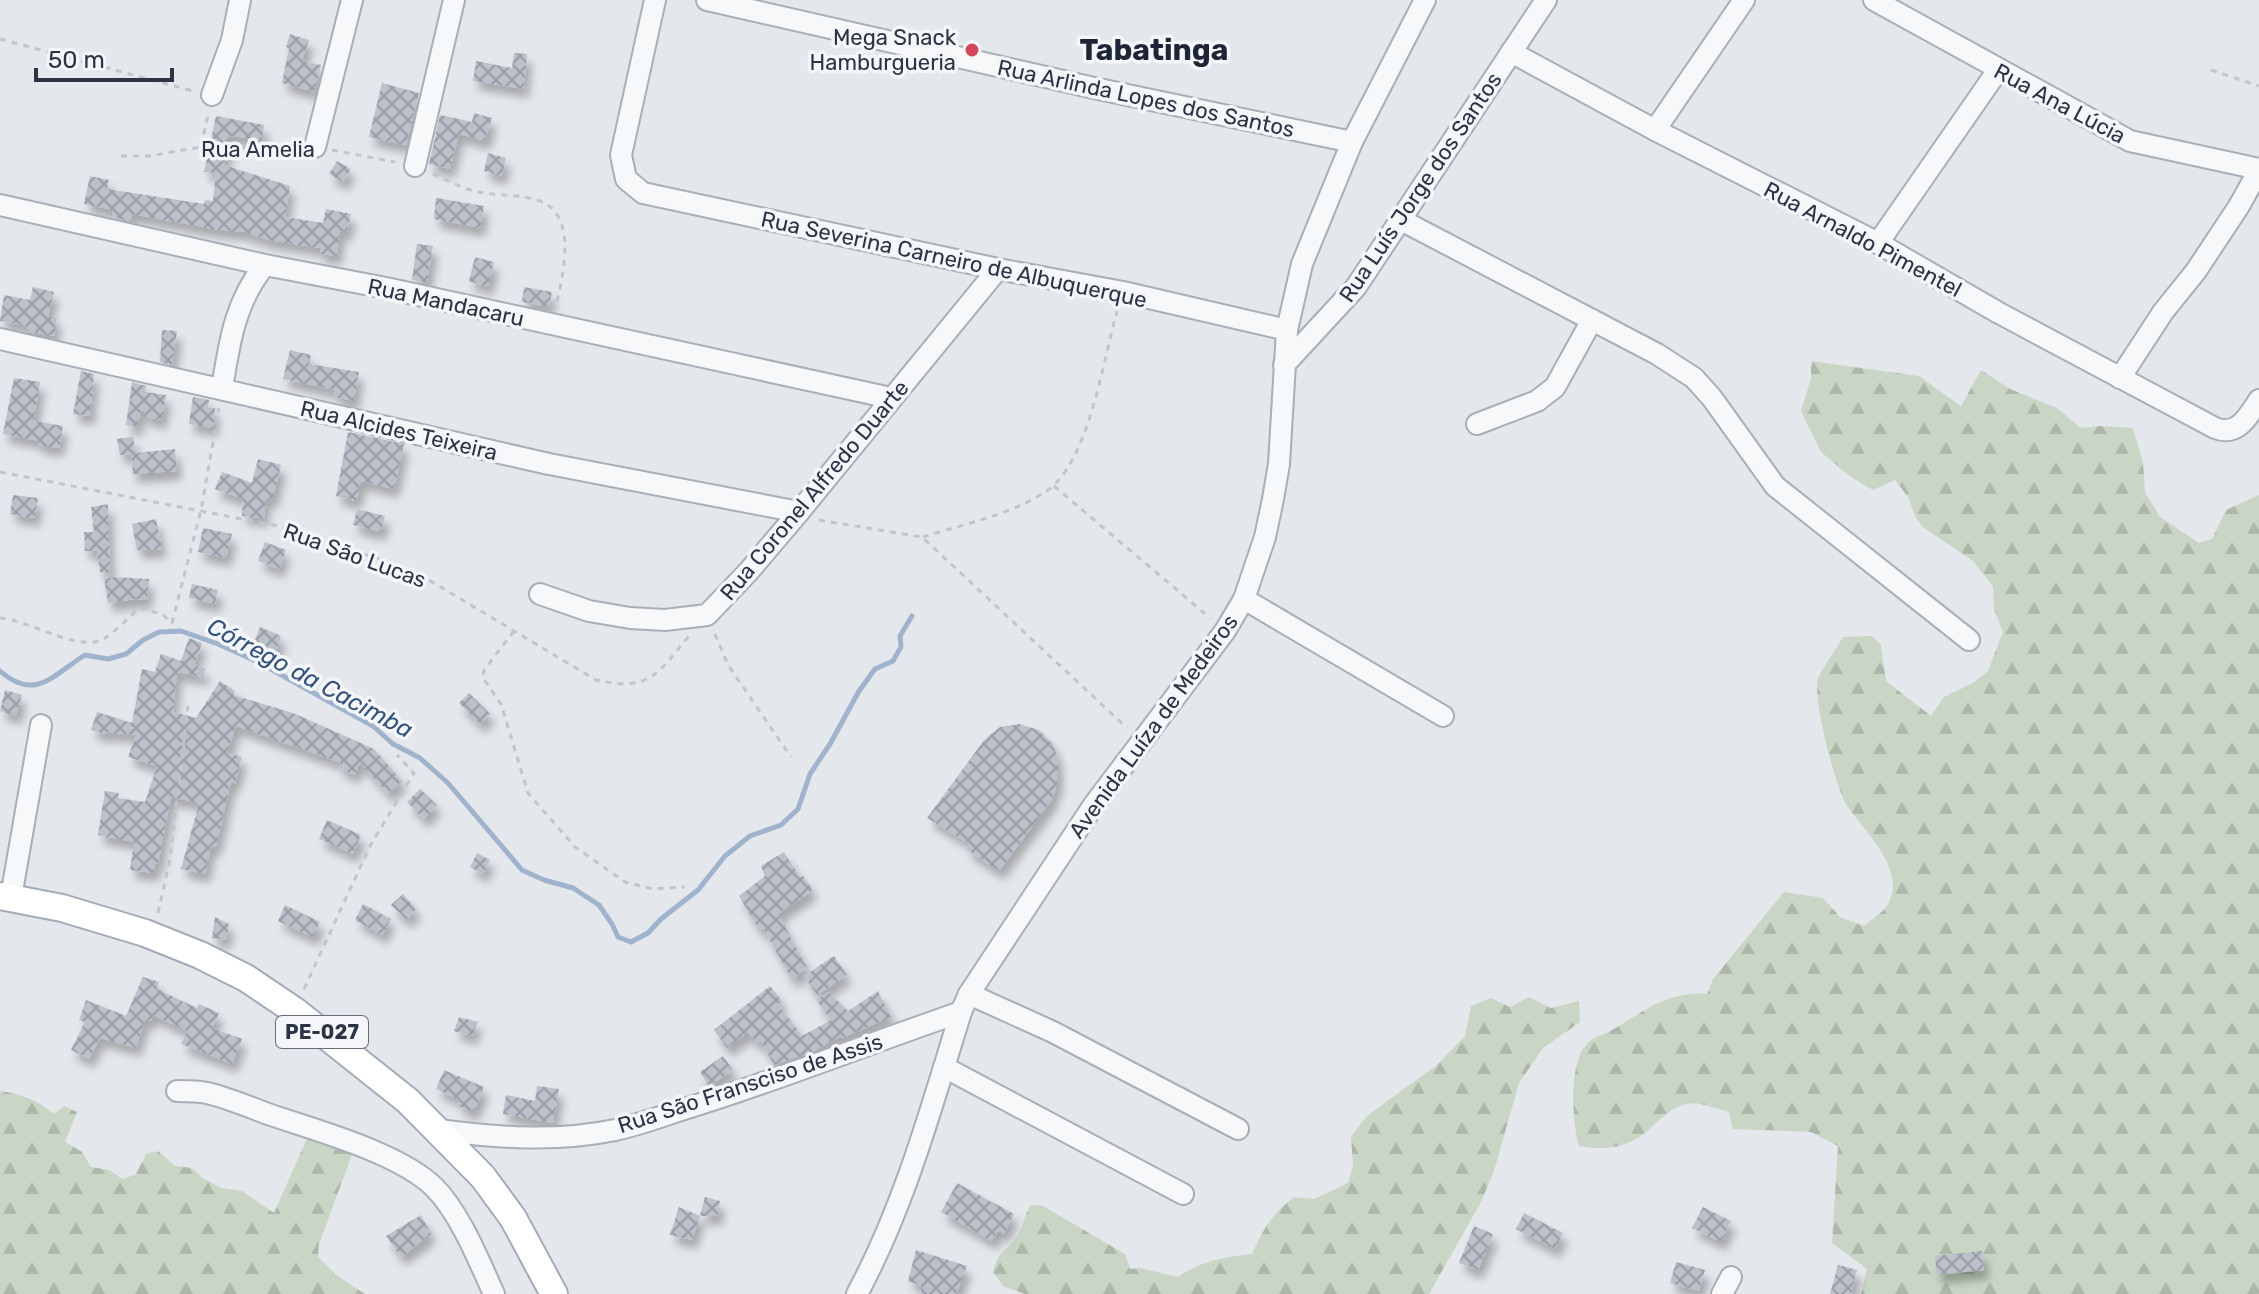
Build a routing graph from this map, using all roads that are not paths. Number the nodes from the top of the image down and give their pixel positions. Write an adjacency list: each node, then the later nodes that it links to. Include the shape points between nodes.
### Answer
1 (240, 0): 12 (street)
2 (352, 0): 15 (street)
3 (454, 0): 16 (street)
4 (655, 0): 22 (street, Rua Severina Carneiro de Albuquerque, via 621,155 626,179 643,193)
5 (707, 0): 14 (street, Rua Arlinda Lopes dos Santos)
6 (1425, 0): 14 (street, Avenida Luíza de Medeiros)
7 (1546, 0): 10 (street, Rua Luís Jorge dos Santos)
8 (1744, 0): 13 (street)
9 (1874, 0): 11 (street, Rua Ana Lúcia)
10 (1511, 52): 13 (street, Rua Arnaldo Pimentel); 19 (street, Rua Luís Jorge dos Santos)
11 (1998, 70): 17 (street, Rua Ana Lúcia, via 2130,141); 20 (street)
12 (212, 95)
13 (1655, 130): 20 (street, Rua Arnaldo Pimentel)
14 (1352, 142): 24 (street, Avenida Luíza de Medeiros, via 1302,264)
15 (315, 147)
16 (415, 166)
17 (2259, 169): 27 (street, via 2205,258)
18 (0, 205): 21 (street, Rua Mandacaru)
19 (1401, 220): 23 (street); 26 (street, Rua Luís Jorge dos Santos, via 1356,287)
20 (1878, 243): 27 (street, Rua Arnaldo Pimentel)
21 (265, 265): 28 (street, via 241,303); 29 (street, Rua Mandacaru)
22 (998, 269): 24 (street, Rua Severina Carneiro de Albuquerque); 29 (street, Rua Coronel Alfredo Duarte)
23 (1592, 320): 31 (street, via 1555,387 1537,401); 35 (street, via 1694,378 1775,486)
24 (1287, 330): 26 (street, Avenida Luíza de Medeiros)
25 (0, 339): 28 (street, Rua Alcides Teixeira)
26 (1284, 365): 34 (street, Avenida Luíza de Medeiros, via 1279,464 1265,537)
27 (2120, 378): 30 (street, Rua Arnaldo Pimentel, via 2226,432 2236,429)
28 (222, 389): 32 (street, Rua Alcides Teixeira)
29 (891, 398): 32 (street, Rua Coronel Alfredo Duarte)
30 (2259, 400)
31 (1477, 424)
32 (798, 514): 33 (street, Rua Coronel Alfredo Duarte, via 707,615 630,618)
33 (540, 594)
34 (1244, 599): 36 (street); 39 (street, Avenida Luíza de Medeiros, via 1093,806)
35 (1969, 640)
36 (1443, 716)
37 (41, 725): 38 (street)
38 (6, 896): 43 (main road, PE-027, via 145,933 246,978 352,1055)
39 (965, 1003): 40 (street, Avenida Luíza de Medeiros); 42 (street, via 1053,1032); 43 (street, Rua São Fransciso de Assis, via 815,1066 615,1130 489,1137)
40 (944, 1067): 44 (street); 47 (street, Avenida Luíza de Medeiros, via 891,1225)
41 (177, 1091): 46 (street, via 206,1092 316,1130 423,1178 449,1208)
42 (1238, 1129)
43 (439, 1130): 45 (main road, PE-027, via 513,1218)
44 (1183, 1194)
45 (546, 1287)
46 (494, 1294)
47 (857, 1294)

